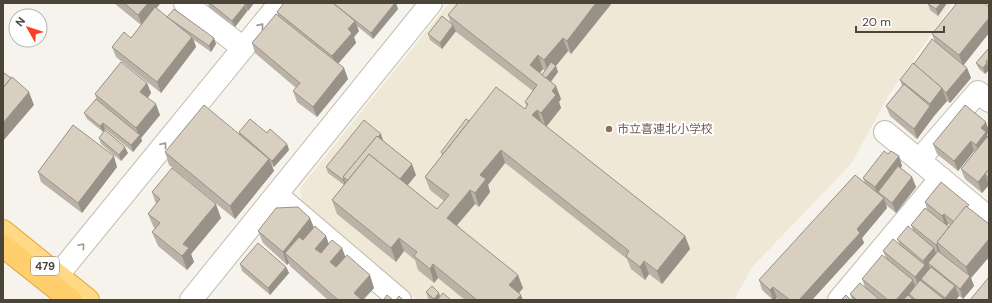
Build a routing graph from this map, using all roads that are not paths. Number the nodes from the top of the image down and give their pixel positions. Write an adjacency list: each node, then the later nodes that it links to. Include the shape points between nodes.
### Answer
1 (185, 3): 4 (street)
2 (280, 3): 4 (street, one-way to 2)
3 (431, 3): 9 (street)
4 (243, 48): 13 (street, one-way to 4)
5 (989, 101): 7 (street, via 978,92)
6 (884, 132): 7 (street)
7 (919, 160): 8 (street)
8 (941, 178): 10 (street); 18 (street)
9 (277, 195): 16 (street); 17 (street)
10 (989, 218)
11 (3, 231): 13 (highway, 479)
12 (3, 246): 14 (highway)
13 (57, 276): 15 (highway, 479)
14 (71, 300)
15 (88, 300)
16 (191, 300)
17 (400, 300)
18 (838, 300)

